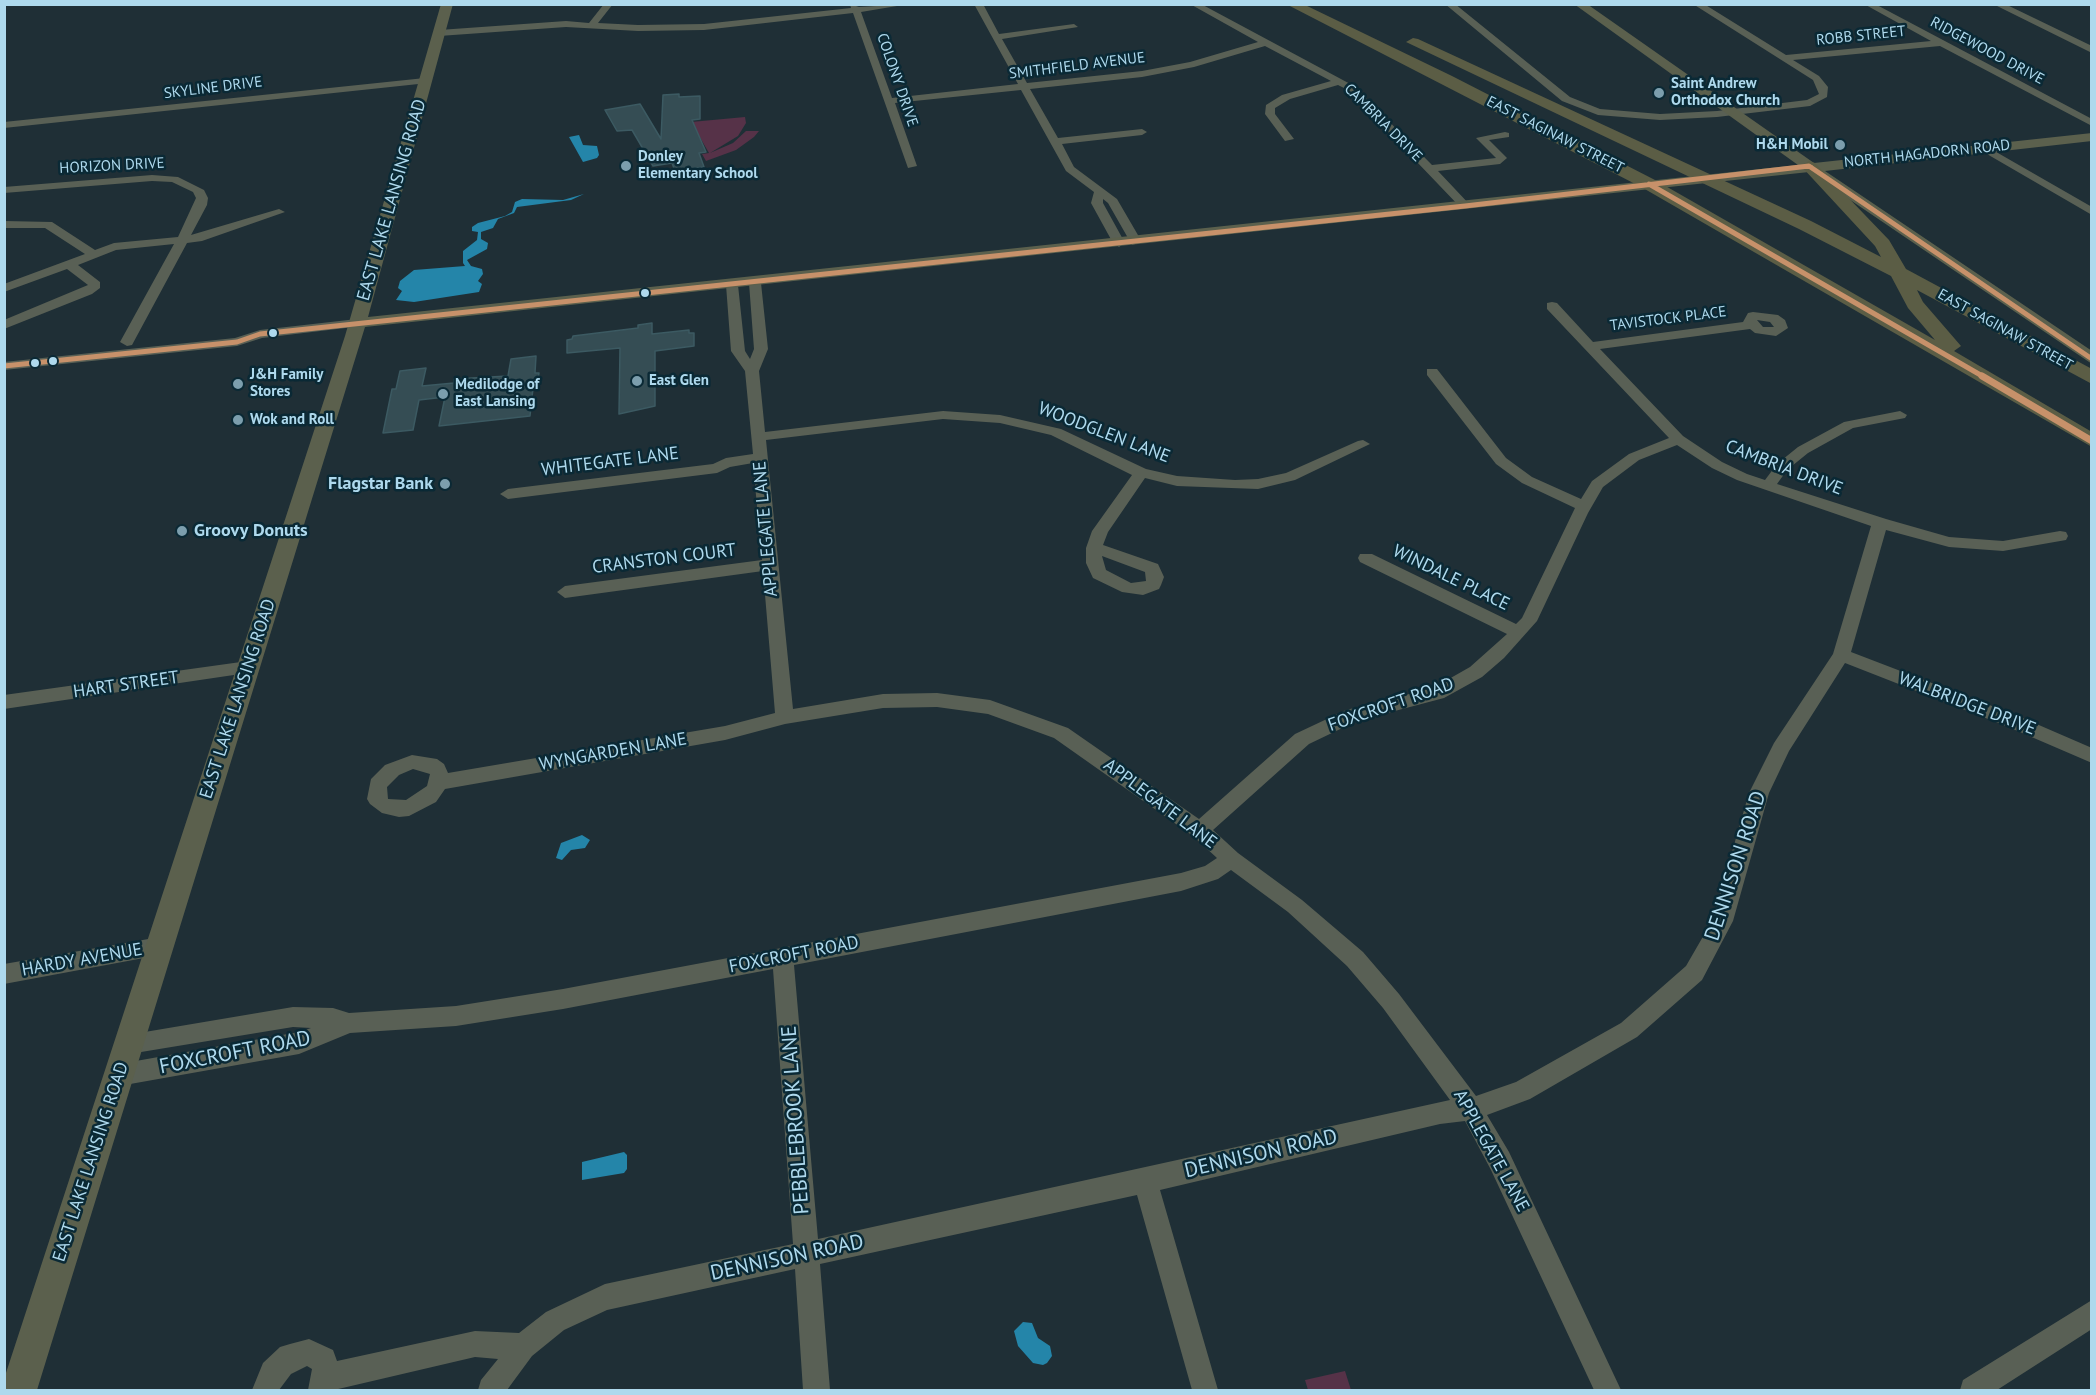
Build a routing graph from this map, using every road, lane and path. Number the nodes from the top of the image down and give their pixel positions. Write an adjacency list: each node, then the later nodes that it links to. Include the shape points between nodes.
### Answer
1 (447, 4): 15 (main road, EAST LAKE LANSING ROAD)
2 (609, 4): 13 (street)
3 (905, 4): 12 (street)
4 (978, 4): 17 (street)
5 (1194, 4): 18 (street, CAMBRIA DRIVE)
6 (1292, 4): 23 (main road, EAST SAGINAW STREET)
7 (1449, 4): 28 (street, via 1576,105 1606,113 1649,117)
8 (1579, 4): 28 (main road)
9 (1697, 4): 21 (street)
10 (1868, 4): 19 (street, RIDGEWOOD DRIVE)
11 (1997, 4): 20 (street)
12 (856, 7): 13 (street, via 704,27); 27 (street, COLONY DRIVE)
13 (592, 25): 15 (street)
14 (1074, 27): 17 (street)
15 (439, 33): 24 (main road, EAST LAKE LANSING ROAD)
16 (1395, 34): 22 (main road, EAST SAGINAW STREET)
17 (995, 37): 26 (street)
18 (1266, 42): 25 (street, CAMBRIA DRIVE); 26 (street, SMITHFIELD AVENUE, via 1191,65)
19 (1941, 43): 21 (street, ROBB STREET); 29 (street, RIDGEWOOD DRIVE)
20 (2091, 50)
21 (1784, 58): 28 (street, via 1816,78 1824,94 1810,103)
22 (1487, 77): 23 (main road, via 1460,72); 40 (main road, EAST SAGINAW STREET)
23 (1447, 79): 41 (main road, EAST SAGINAW STREET)
24 (425, 81): 30 (street, SKYLINE DRIVE); 56 (main road, EAST LAKE LANSING ROAD)
25 (1341, 81): 34 (street, via 1286,97 1270,106 1270,114); 39 (street, CAMBRIA DRIVE)
26 (1023, 88): 27 (street, SMITHFIELD AVENUE); 35 (street)
27 (888, 100): 37 (street, COLONY DRIVE)
28 (1734, 113): 38 (main road)
29 (2091, 123)
30 (4, 125)
31 (1142, 132): 35 (street)
32 (1505, 135): 39 (street, via 1481,138 1502,158 1500,161)
33 (2091, 136): 36 (main road, NORTH HAGADORN ROAD)
34 (1289, 139)
35 (1054, 142): 48 (street, via 1070,169 1099,193 1097,203)
36 (1984, 148): 38 (main road, NORTH HAGADORN ROAD); 45 (street)
37 (912, 166)
38 (1809, 166): 40 (main road, NORTH HAGADORN ROAD); 51 (main road, via 1883,244); 63 (main road)
39 (1429, 169): 43 (street, CAMBRIA DRIVE)
40 (1704, 178): 41 (main road, NORTH HAGADORN ROAD); 51 (main road, EAST SAGINAW STREET)
41 (1649, 184): 43 (main road, NORTH HAGADORN ROAD); 68 (main road, EAST SAGINAW STREET)
42 (4, 189): 47 (street, HORIZON DRIVE, via 144,178 185,182 198,190 202,198)
43 (1465, 207): 48 (main road, NORTH HAGADORN ROAD)
44 (279, 212): 47 (street)
45 (2091, 212)
46 (4, 225): 49 (street, via 48,224)
47 (181, 240): 49 (street); 60 (street, HORIZON DRIVE)
48 (1127, 243): 52 (main road, NORTH HAGADORN ROAD)
49 (93, 254): 50 (street)
50 (69, 264): 54 (street); 57 (street, via 96,285)
51 (1901, 273): 67 (main road, EAST SAGINAW STREET); 68 (main road, via 1915,304 1938,334 1976,368)
52 (755, 283): 53 (main road, NORTH HAGADORN ROAD); 65 (street, APPLEGATE LANE, via 761,349)
53 (732, 285): 56 (main road, NORTH HAGADORN ROAD); 65 (street, APPLEGATE LANE, via 738,351)
54 (4, 288)
55 (1552, 306): 61 (street, CAMBRIA DRIVE)
56 (357, 323): 59 (street, NORTH HAGADORN ROAD); 87 (main road, EAST LAKE LANSING ROAD)
57 (4, 325)
58 (1751, 325): 61 (street, TAVISTOCK PLACE)
59 (260, 334): 60 (street, NORTH HAGADORN ROAD, via 246,329); 64 (street, NORTH HAGADORN ROAD, via 237,342)
60 (128, 342): 62 (street, NORTH HAGADORN ROAD)
61 (1590, 346): 71 (street, CAMBRIA DRIVE)
62 (4, 354)
63 (2091, 359)
64 (4, 366)
65 (752, 371): 70 (street, APPLEGATE LANE)
66 (1432, 372): 78 (street, via 1501,461 1527,480)
67 (2091, 378)
68 (2014, 394): 72 (main road, EAST SAGINAW STREET)
69 (1900, 415): 76 (street, via 1849,424 1803,450 1782,467)
70 (757, 437): 74 (street, APPLEGATE LANE); 75 (street, WOODGLEN LANE, via 943,415 1000,418 1056,432)
71 (1678, 439): 76 (street, CAMBRIA DRIVE, via 1717,465); 78 (street, FOXCROFT ROAD, via 1634,457 1609,473)
72 (2091, 441)
73 (1363, 444): 75 (street, WOODGLEN LANE, via 1307,471 1258,484 1200,483)
74 (760, 463): 77 (street, WHITEGATE LANE, via 726,471 717,468); 83 (street, APPLEGATE LANE)
75 (1142, 473): 81 (street, via 1100,531)
76 (1768, 486): 79 (street, CAMBRIA DRIVE)
77 (508, 495)
78 (1584, 506): 85 (street, FOXCROFT ROAD, via 1529,621)
79 (1880, 524): 80 (street, CAMBRIA DRIVE, via 1949,542 1984,546); 86 (street, DENNISON ROAD)
80 (2060, 536)
81 (1094, 548)
82 (1366, 558): 85 (street, WINDALE PLACE)
83 (769, 565): 84 (street, CRANSTON COURT); 89 (street, APPLEGATE LANE)
84 (565, 592)
85 (1519, 633): 92 (street, FOXCROFT ROAD, via 1491,660 1456,684 1416,700 1352,715 1302,739)
86 (1841, 655): 90 (street, WALBRIDGE DRIVE); 100 (street, DENNISON ROAD, via 1781,748 1759,793 1722,921 1694,973 1629,1030 1522,1091)
87 (248, 667): 88 (street, HART STREET); 94 (main road, EAST LAKE LANSING ROAD)
88 (4, 702)
89 (785, 717): 91 (street, WYNGARDEN LANE, via 725,733); 92 (street, APPLEGATE LANE, via 883,701 937,700 990,707 1061,733)
90 (2091, 756)
91 (439, 782)
92 (1200, 830): 93 (street, APPLEGATE LANE)
93 (1231, 859): 95 (street, FOXCROFT ROAD, via 1211,873 1181,882); 100 (street, APPLEGATE LANE, via 1295,906 1355,959 1432,1053)
94 (160, 946): 96 (street, HARDY AVENUE); 98 (main road, EAST LAKE LANSING ROAD)
95 (783, 957): 97 (street, FOXCROFT ROAD, via 456,1016); 102 (street, PEBBLEBROOK LANE)
96 (4, 974)
97 (349, 1023): 98 (street, FOXCROFT ROAD, via 333,1018 293,1017); 99 (street, FOXCROFT ROAD, via 299,1043)
98 (129, 1042): 99 (main road, EAST LAKE LANSING ROAD)
99 (119, 1075): 106 (main road, EAST LAKE LANSING ROAD)
100 (1471, 1108): 101 (street, DENNISON ROAD); 111 (street, APPLEGATE LANE, via 1536,1233)
101 (1145, 1181): 102 (street, DENNISON ROAD); 110 (street)
102 (806, 1254): 104 (street, DENNISON ROAD, via 605,1297 555,1321); 109 (street, PEBBLEBROOK LANE)
103 (2091, 1313): 112 (street)
104 (523, 1347): 105 (street, via 475,1344); 108 (street, DENNISON ROAD)
105 (324, 1384): 107 (street, via 323,1360 309,1352 281,1364)
106 (15, 1385)
107 (265, 1390)
108 (492, 1390)
109 (817, 1390)
110 (1205, 1390)
111 (1608, 1390)
112 (1973, 1390)

